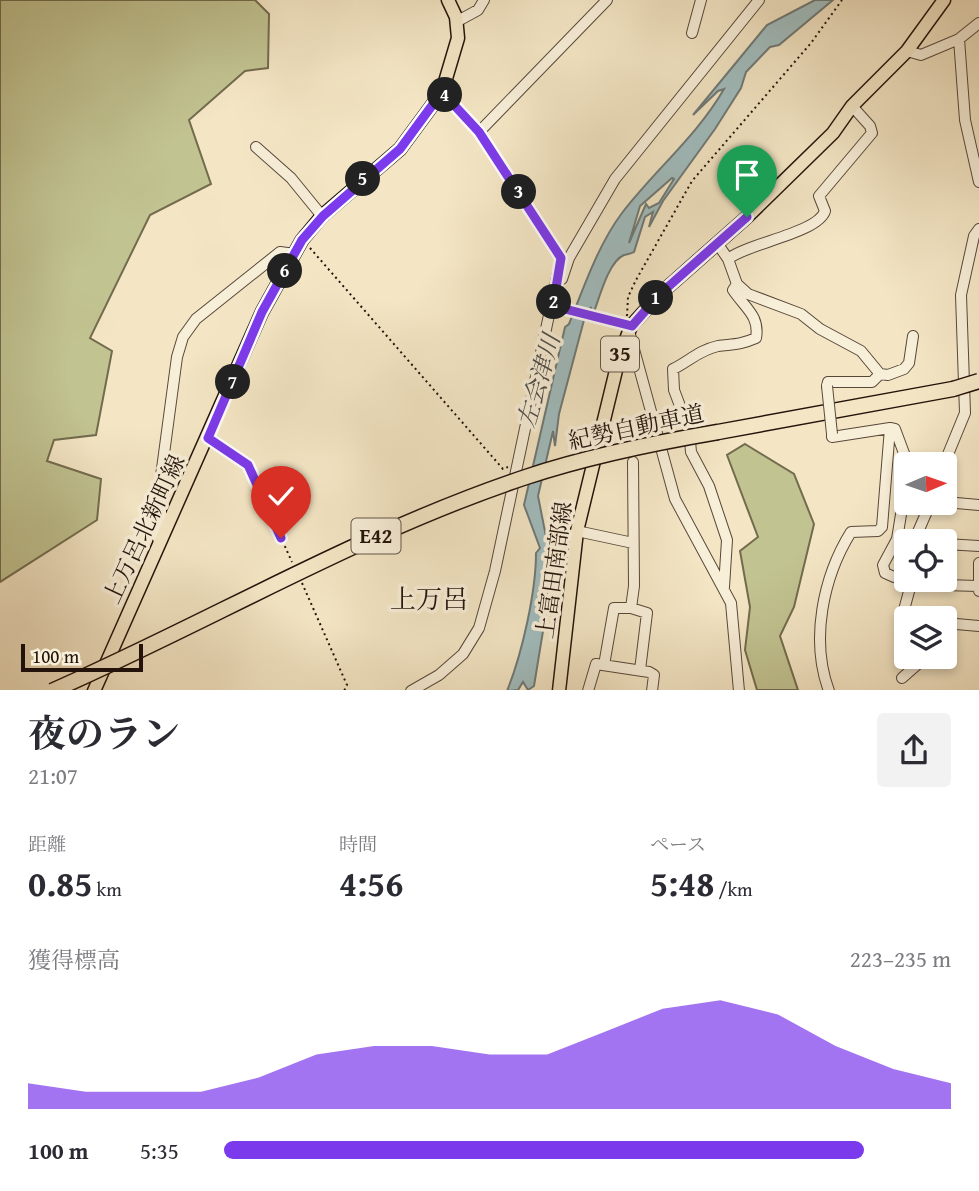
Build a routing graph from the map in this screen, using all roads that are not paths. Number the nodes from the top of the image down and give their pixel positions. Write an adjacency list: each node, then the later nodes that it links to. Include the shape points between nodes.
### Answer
1 (448, 0): 7 (main road, 上万呂北新町線)
2 (484, 0): 7 (street, via 478,10)
3 (607, 0): 14 (street)
4 (701, 0): 9 (street)
5 (759, 0): 23 (street, via 615,179 569,258)
6 (944, 0): 11 (main road, 上富田南部線 / 35)
7 (456, 22): 12 (main road, 上万呂北新町線, via 454,55)
8 (979, 23): 10 (street)
9 (692, 33)
10 (959, 39): 11 (street, via 921,55); 16 (street, via 965,120)
11 (907, 51): 13 (main road, 上富田南部線 / 35)
12 (442, 92): 14 (street); 17 (main road, 上万呂北新町線, via 400,149)
13 (852, 106): 19 (main road, 上富田南部線 / 35, via 833,133); 21 (street, via 872,133 819,196 825,211 822,218)
14 (479, 132): 23 (street, via 561,258)
15 (256, 147): 17 (street, via 291,178)
16 (979, 182)
17 (323, 216): 20 (main road, 上万呂北新町線)
18 (979, 229): 30 (street, via 961,295 965,413)
19 (717, 243): 21 (street); 24 (main road, 上富田南部線 / 35)
20 (295, 254): 35 (main road, 上万呂北新町線, via 262,312); 35 (street, via 280,252 196,319 183,337 161,477 161,520 154,530)
21 (729, 259): 22 (street)
22 (737, 284): 26 (street, via 757,299 790,308 847,341); 42 (street, via 733,290 755,316 756,338 692,355 673,369 691,452 709,486 727,540)
23 (557, 307): 24 (street); 54 (street, via 479,628 463,654)
24 (627, 326): 34 (main road, 上富田南部線 / 35); 42 (street, via 676,499)
25 (913, 336): 26 (street, via 904,369 888,376)
26 (880, 374): 28 (street, bridge, via 872,382 828,382 832,437)
27 (979, 381): 52 (highway, 紀勢自動車道 / E42, bridge, via 630,447 529,476 350,548)
28 (890, 428): 29 (street, via 895,429); 59 (street, via 882,527 851,532 825,596 822,663)
29 (904, 452)
30 (949, 452)
31 (633, 462): 36 (street)
32 (957, 503): 33 (street)
33 (979, 505)
34 (577, 531): 36 (street); 55 (main road, 上富田南部線 / 35)
35 (160, 543): 53 (main road, 上万呂北新町線)
36 (633, 543): 45 (street)
37 (894, 545): 41 (street, via 883,565 885,573)
38 (957, 545): 39 (street)
39 (979, 546)
40 (979, 563): 44 (street)
41 (894, 577)
42 (724, 587): 58 (street, via 731,603)
43 (957, 587): 44 (street)
44 (978, 589)
45 (631, 608): 48 (street, via 614,608); 50 (street, via 647,612)
46 (957, 624): 47 (street)
47 (979, 626)
48 (604, 665): 50 (street); 56 (street, via 592,667)
49 (912, 669): 51 (street)
50 (640, 670): 57 (street, via 654,675)
51 (902, 678)
52 (54, 690)
53 (94, 690)
54 (413, 690)
55 (559, 690)
56 (588, 690)
57 (652, 690)
58 (739, 690)
59 (829, 690)

